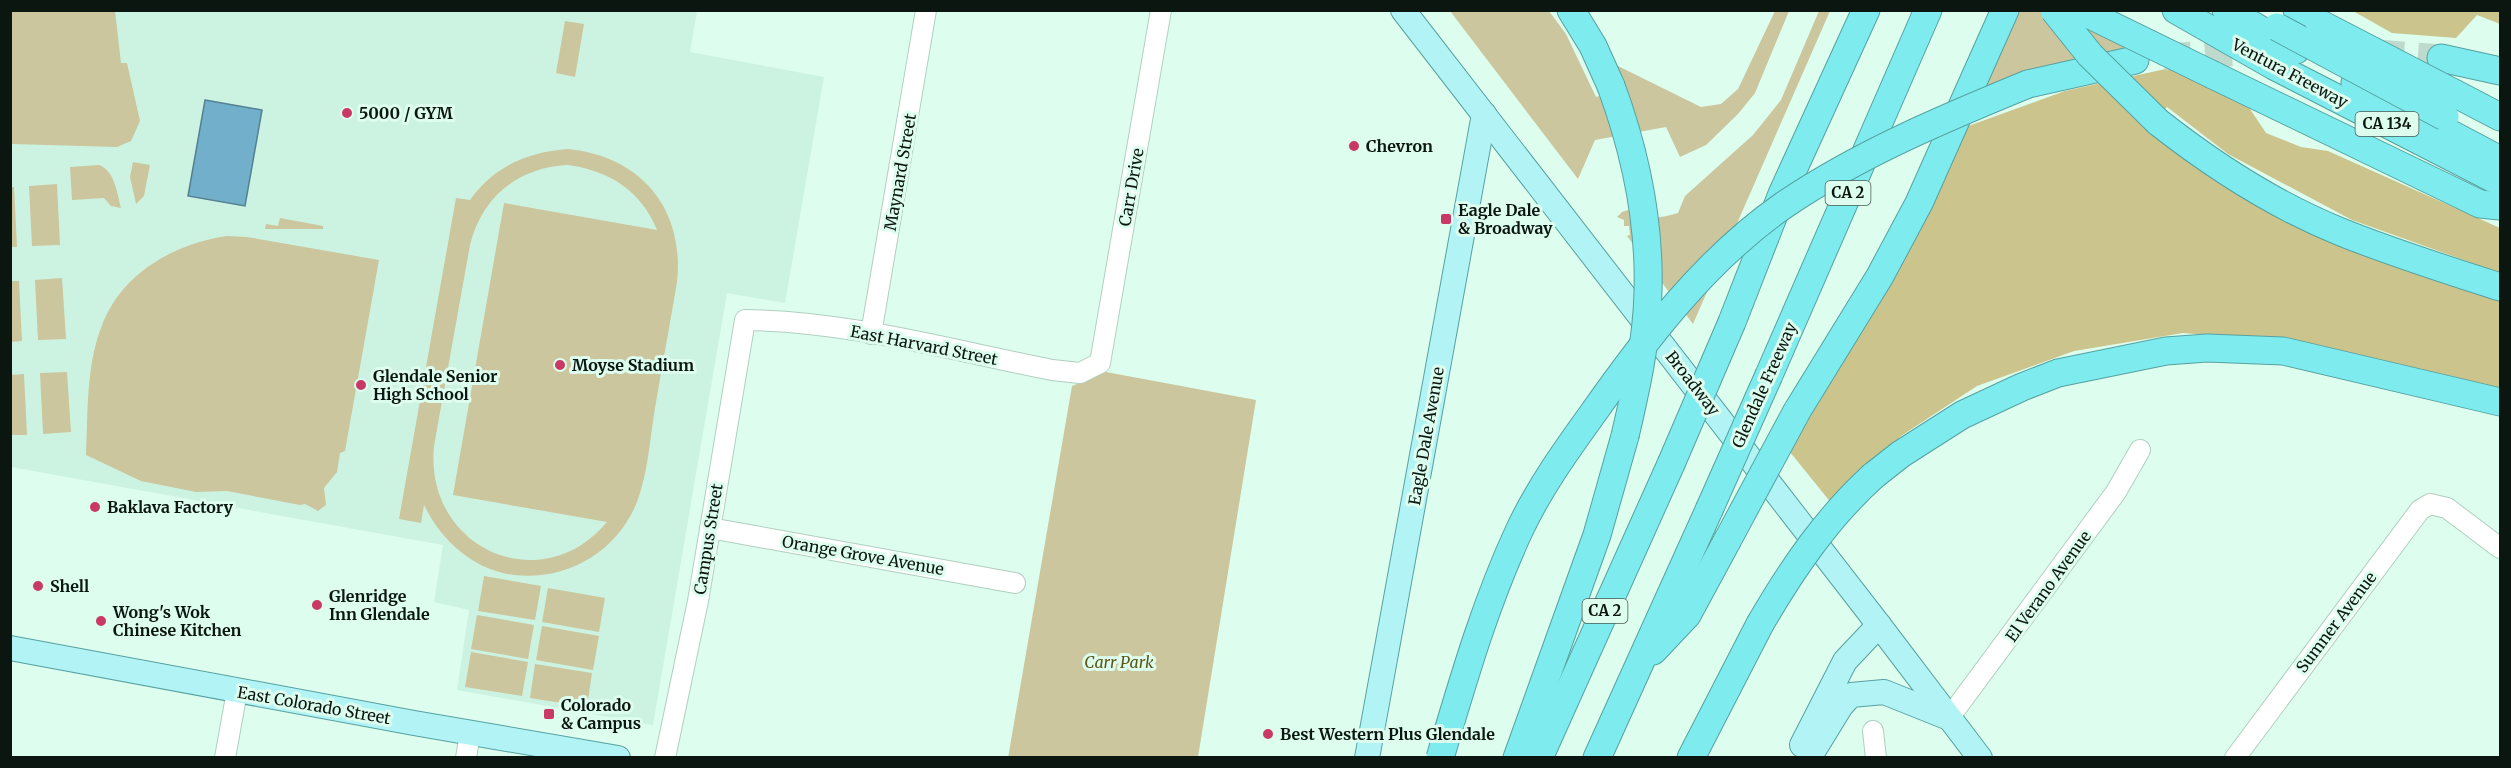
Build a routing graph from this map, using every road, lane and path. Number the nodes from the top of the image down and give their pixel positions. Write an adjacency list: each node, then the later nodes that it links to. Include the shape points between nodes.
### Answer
1 (926, 10): 26 (street, Maynard Street)
2 (1161, 10): 27 (street, Carr Drive)
3 (1403, 10): 18 (main road, Broadway)
4 (1571, 10): 46 (highway, bridge, via 1611,86 1633,155 1647,250 1648,293 1644,339 1625,436 1597,536)
5 (1866, 10): 47 (highway, CA 2, bridge, via 1782,194 1671,464)
6 (1928, 10): 35 (highway, Glendale Freeway / CA 2, bridge)
7 (2005, 10): 35 (highway, bridge, via 1913,214 1880,276 1797,411 1687,615)
8 (2054, 10): 24 (highway, bridge, via 2090,55 2158,122 2224,172 2340,232)
9 (2080, 10): 23 (highway, bridge, via 2480,204)
10 (2176, 10): 22 (highway, Ventura Freeway / CA 134, via 2274,66)
11 (2226, 10): 21 (highway, via 2402,110)
12 (2250, 10): 13 (highway)
13 (2298, 20): 17 (highway, bridge); 17 (highway, bridge)
14 (2441, 58): 16 (highway)
15 (2135, 60): 45 (highway, bridge, via 2028,84 1944,118 1842,170 1784,206 1680,298 1558,462 1520,530 1479,627)
16 (2500, 71)
17 (2450, 105): 19 (highway); 20 (highway)
18 (1484, 114): 33 (main road, Broadway); 44 (main road, Eagle Dale Avenue)
19 (2500, 117)
20 (2500, 144)
21 (2500, 160)
22 (2500, 182)
23 (2500, 206)
24 (2500, 287)
25 (745, 320): 26 (street, East Harvard Street, via 795,321); 30 (street, Campus Street)
26 (871, 333): 27 (street, East Harvard Street, via 1052,370 1080,373)
27 (1100, 363)
28 (2500, 402): 49 (highway, bridge, via 2283,351 2208,348 2166,351 2058,373 2022,387 1952,421 1900,454 1825,524 1760,624)
29 (2140, 450): 37 (street, El Verano Avenue, via 2116,492)
30 (710, 528): 32 (street, Orange Grove Avenue); 43 (street, Campus Street)
31 (2500, 548): 54 (street, Sumner Avenue, via 2447,508 2430,504 2420,510)
32 (1016, 583)
33 (1880, 625): 37 (main road, Broadway); 50 (main road, via 1845,661)
34 (10, 648): 36 (main road, East Colorado Street)
35 (1638, 668): 48 (highway, Glendale Freeway / CA 2)
36 (237, 691): 39 (main road, East Colorado Street); 40 (street)
37 (1949, 718): 51 (main road, via 1884,692 1851,695); 53 (main road, Broadway)
38 (1873, 731): 52 (street)
39 (470, 733): 41 (street); 42 (main road, East Colorado Street)
40 (225, 758)
41 (466, 758)
42 (618, 758)
43 (665, 758)
44 (1366, 758)
45 (1440, 758)
46 (1517, 758)
47 (1539, 758)
48 (1598, 758)
49 (1691, 758)
50 (1797, 758)
51 (1809, 758)
52 (1876, 758)
53 (1980, 758)
54 (2235, 758)

